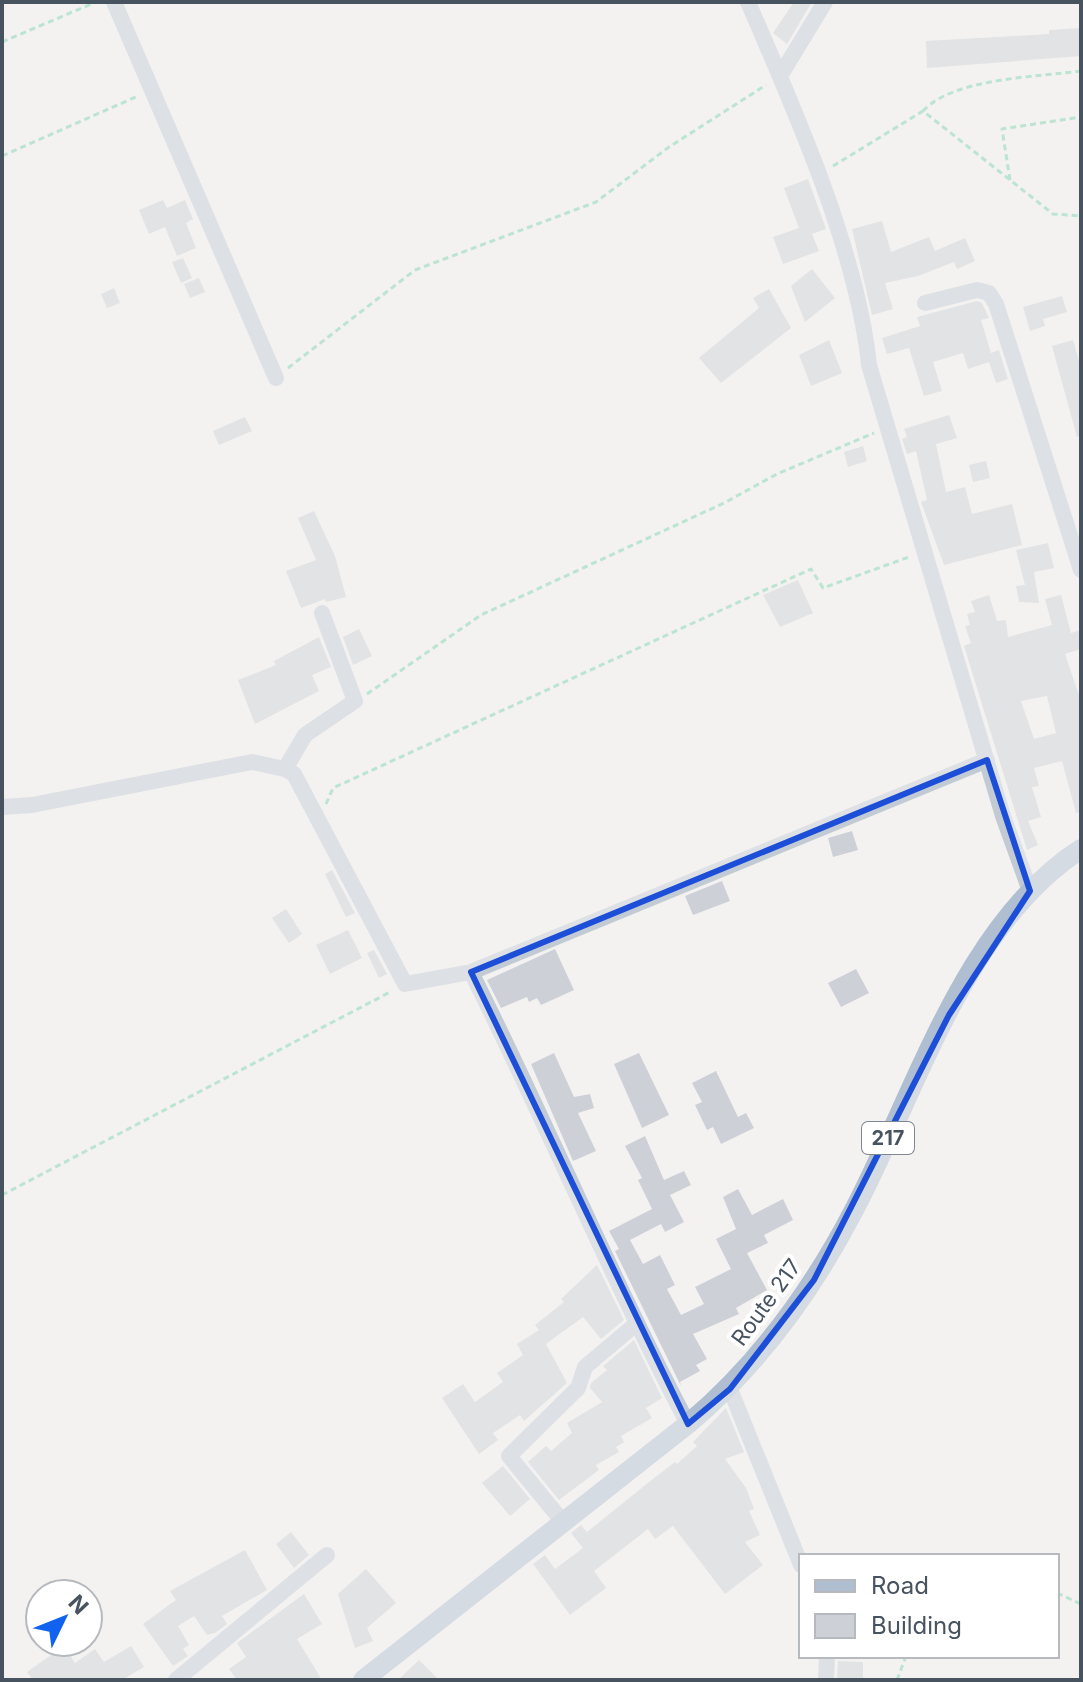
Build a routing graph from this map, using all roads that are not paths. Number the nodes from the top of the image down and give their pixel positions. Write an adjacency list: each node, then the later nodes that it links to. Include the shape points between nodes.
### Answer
1 (114, 2): 6 (street)
2 (748, 2): 4 (street)
3 (825, 2): 4 (street)
4 (780, 76): 9 (street, via 850,273 869,365)
5 (925, 303): 7 (street, via 977,290 989,293 996,304)
6 (276, 378)
7 (1081, 570)
8 (322, 613): 10 (street, via 355,701 305,735)
9 (987, 760): 13 (street); 14 (street)
10 (285, 769): 11 (street, via 252,762); 14 (street, via 294,774 320,818 405,984)
11 (2, 807)
12 (1081, 849): 13 (main road, Route 217 / 217)
13 (1030, 891): 16 (main road, Route 217 / 217, via 961,992 855,1209 814,1280)
14 (471, 972): 15 (street)
15 (636, 1324): 17 (street); 18 (street, via 585,1367 578,1388 509,1456)
16 (730, 1389): 17 (main road, Route 217 / 217); 20 (street)
17 (688, 1424): 18 (main road, Route 217 / 217)
18 (563, 1522): 23 (main road, Route 217 / 217)
19 (327, 1555): 22 (street)
20 (799, 1560)
21 (827, 1658): 24 (street)
22 (176, 1680)
23 (363, 1680)
24 (826, 1680)

